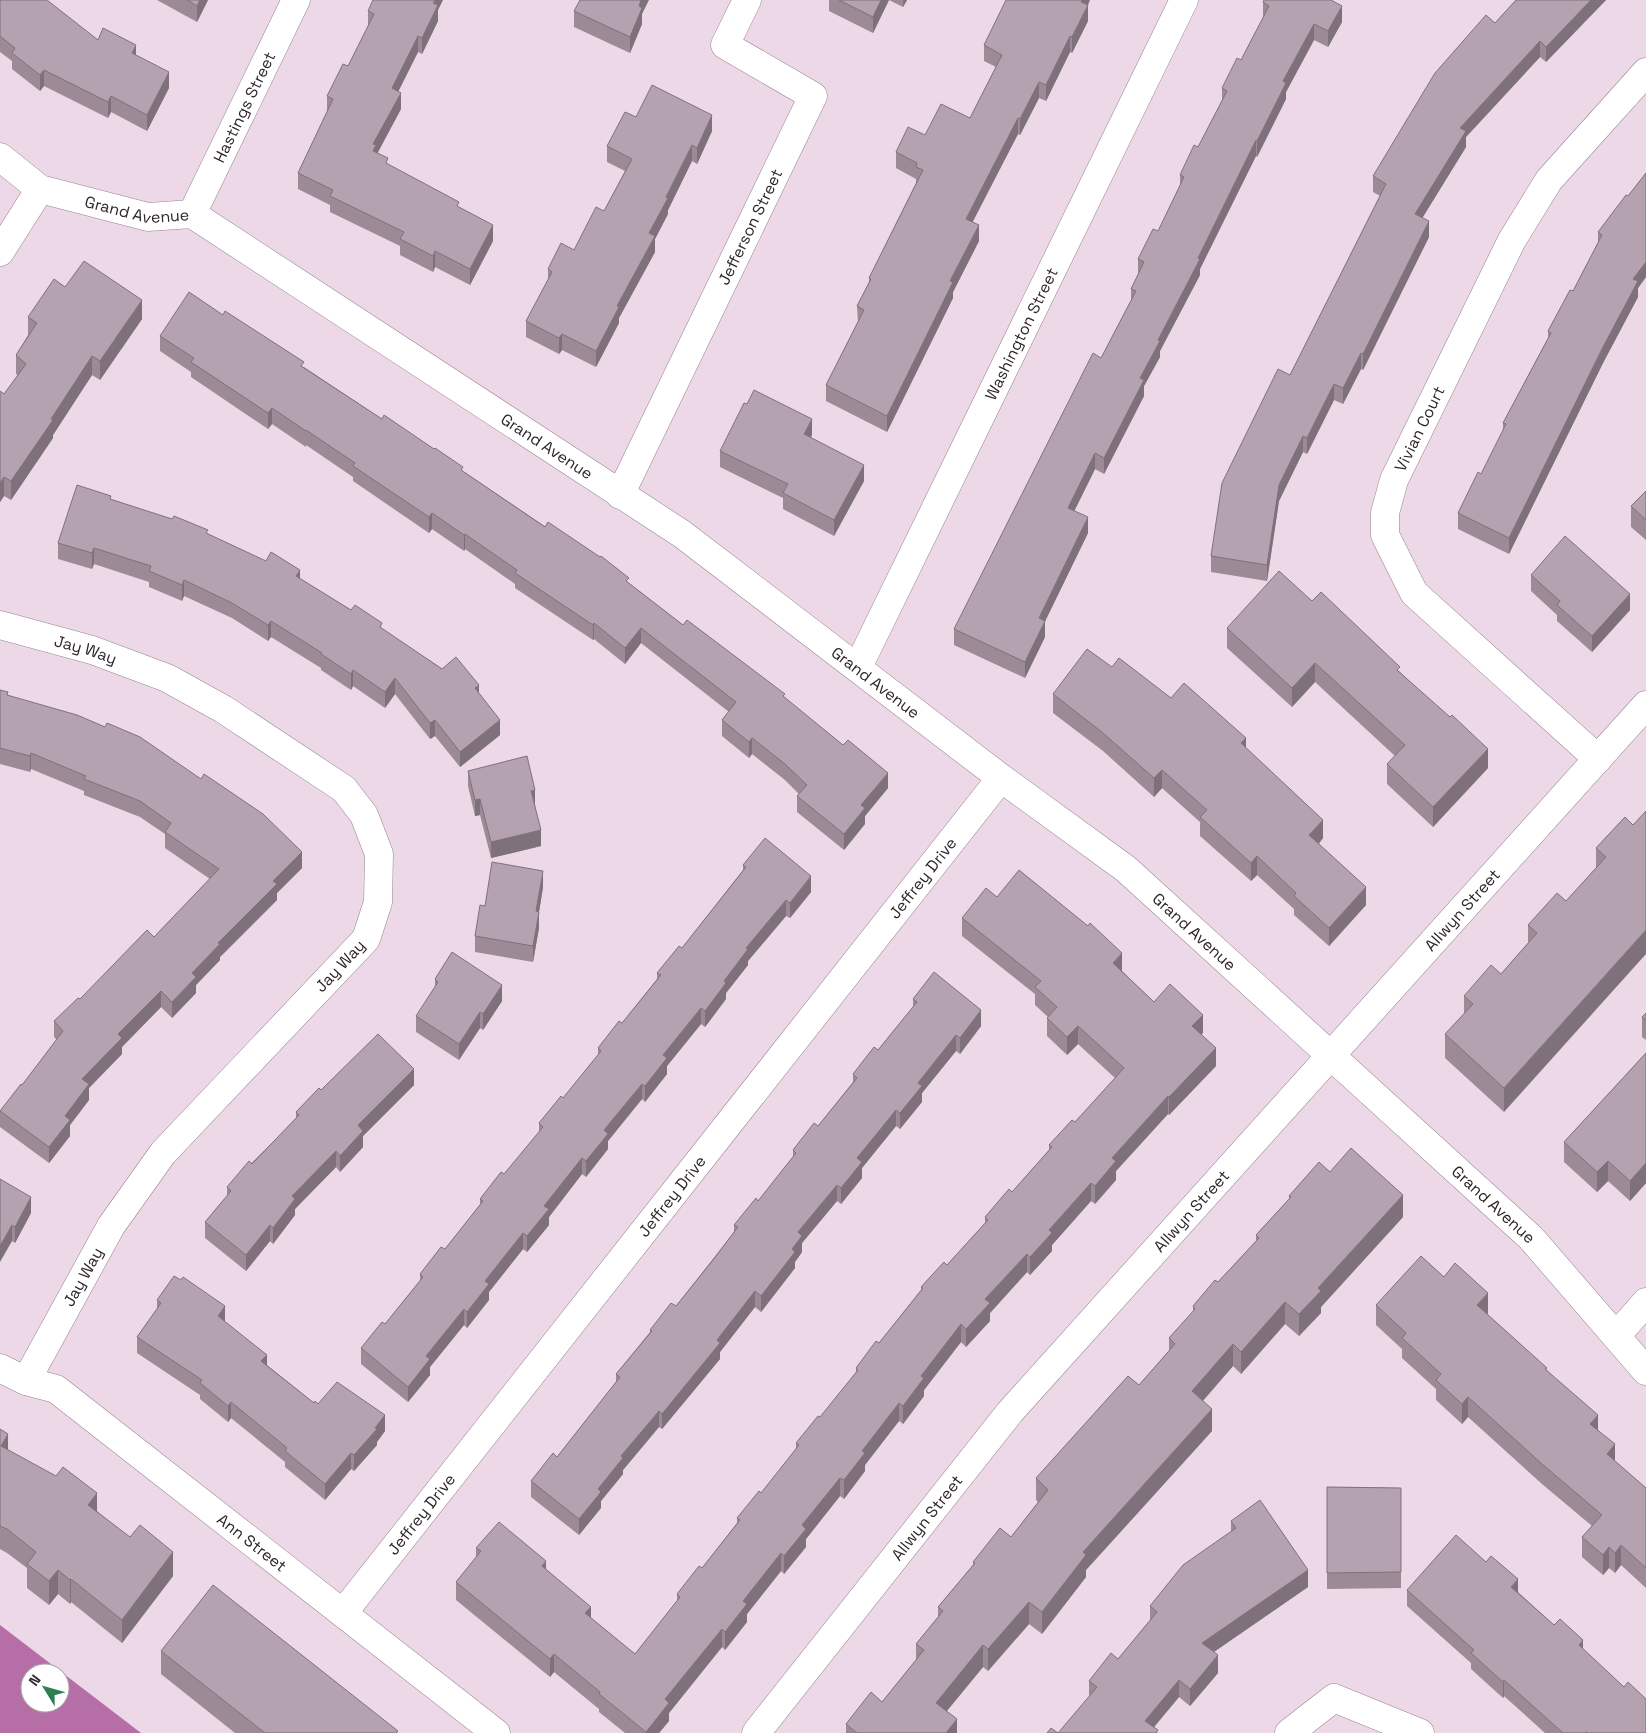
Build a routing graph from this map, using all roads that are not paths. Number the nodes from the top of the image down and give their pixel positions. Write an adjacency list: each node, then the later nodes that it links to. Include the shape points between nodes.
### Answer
1 (296, 0): 7 (street, Hastings Street)
2 (746, 0): 9 (street, Jefferson Street, via 725,45 813,96)
3 (1184, 0): 11 (street, Washington Street)
4 (1646, 72): 13 (street, Vivian Court, via 1549,180 1512,240 1394,480 1385,513 1385,535 1414,593)
5 (0, 158): 6 (street, Grand Avenue)
6 (40, 189): 7 (street, Grand Avenue, via 148,217); 8 (street)
7 (192, 214): 9 (street, Grand Avenue)
8 (0, 252)
9 (620, 495): 11 (street, Grand Avenue, via 682,534)
10 (0, 624): 20 (street, Jay Way, via 92,650 167,678 224,709 344,789 364,814 379,854 378,902 366,939 163,1153 111,1226)
11 (858, 667): 14 (street, Grand Avenue)
12 (1646, 705): 13 (street, Allwyn Street)
13 (1598, 759): 15 (street, Allwyn Street)
14 (1001, 778): 15 (street, Grand Avenue, via 1126,869); 21 (street, Jeffrey Drive)
15 (1331, 1056): 17 (street, Grand Avenue, via 1531,1238); 23 (street, Allwyn Street, via 1010,1412)
16 (1646, 1302): 17 (street)
17 (1616, 1336): 19 (street, Grand Avenue)
18 (0, 1368): 20 (street, Ann Street)
19 (1646, 1371)
20 (26, 1381): 21 (street, Ann Street, via 56,1389)
21 (343, 1613): 22 (street, Ann Street)
22 (496, 1733)
23 (756, 1733)
24 (1290, 1733): 25 (street, via 1334,1698)
25 (1420, 1733)

